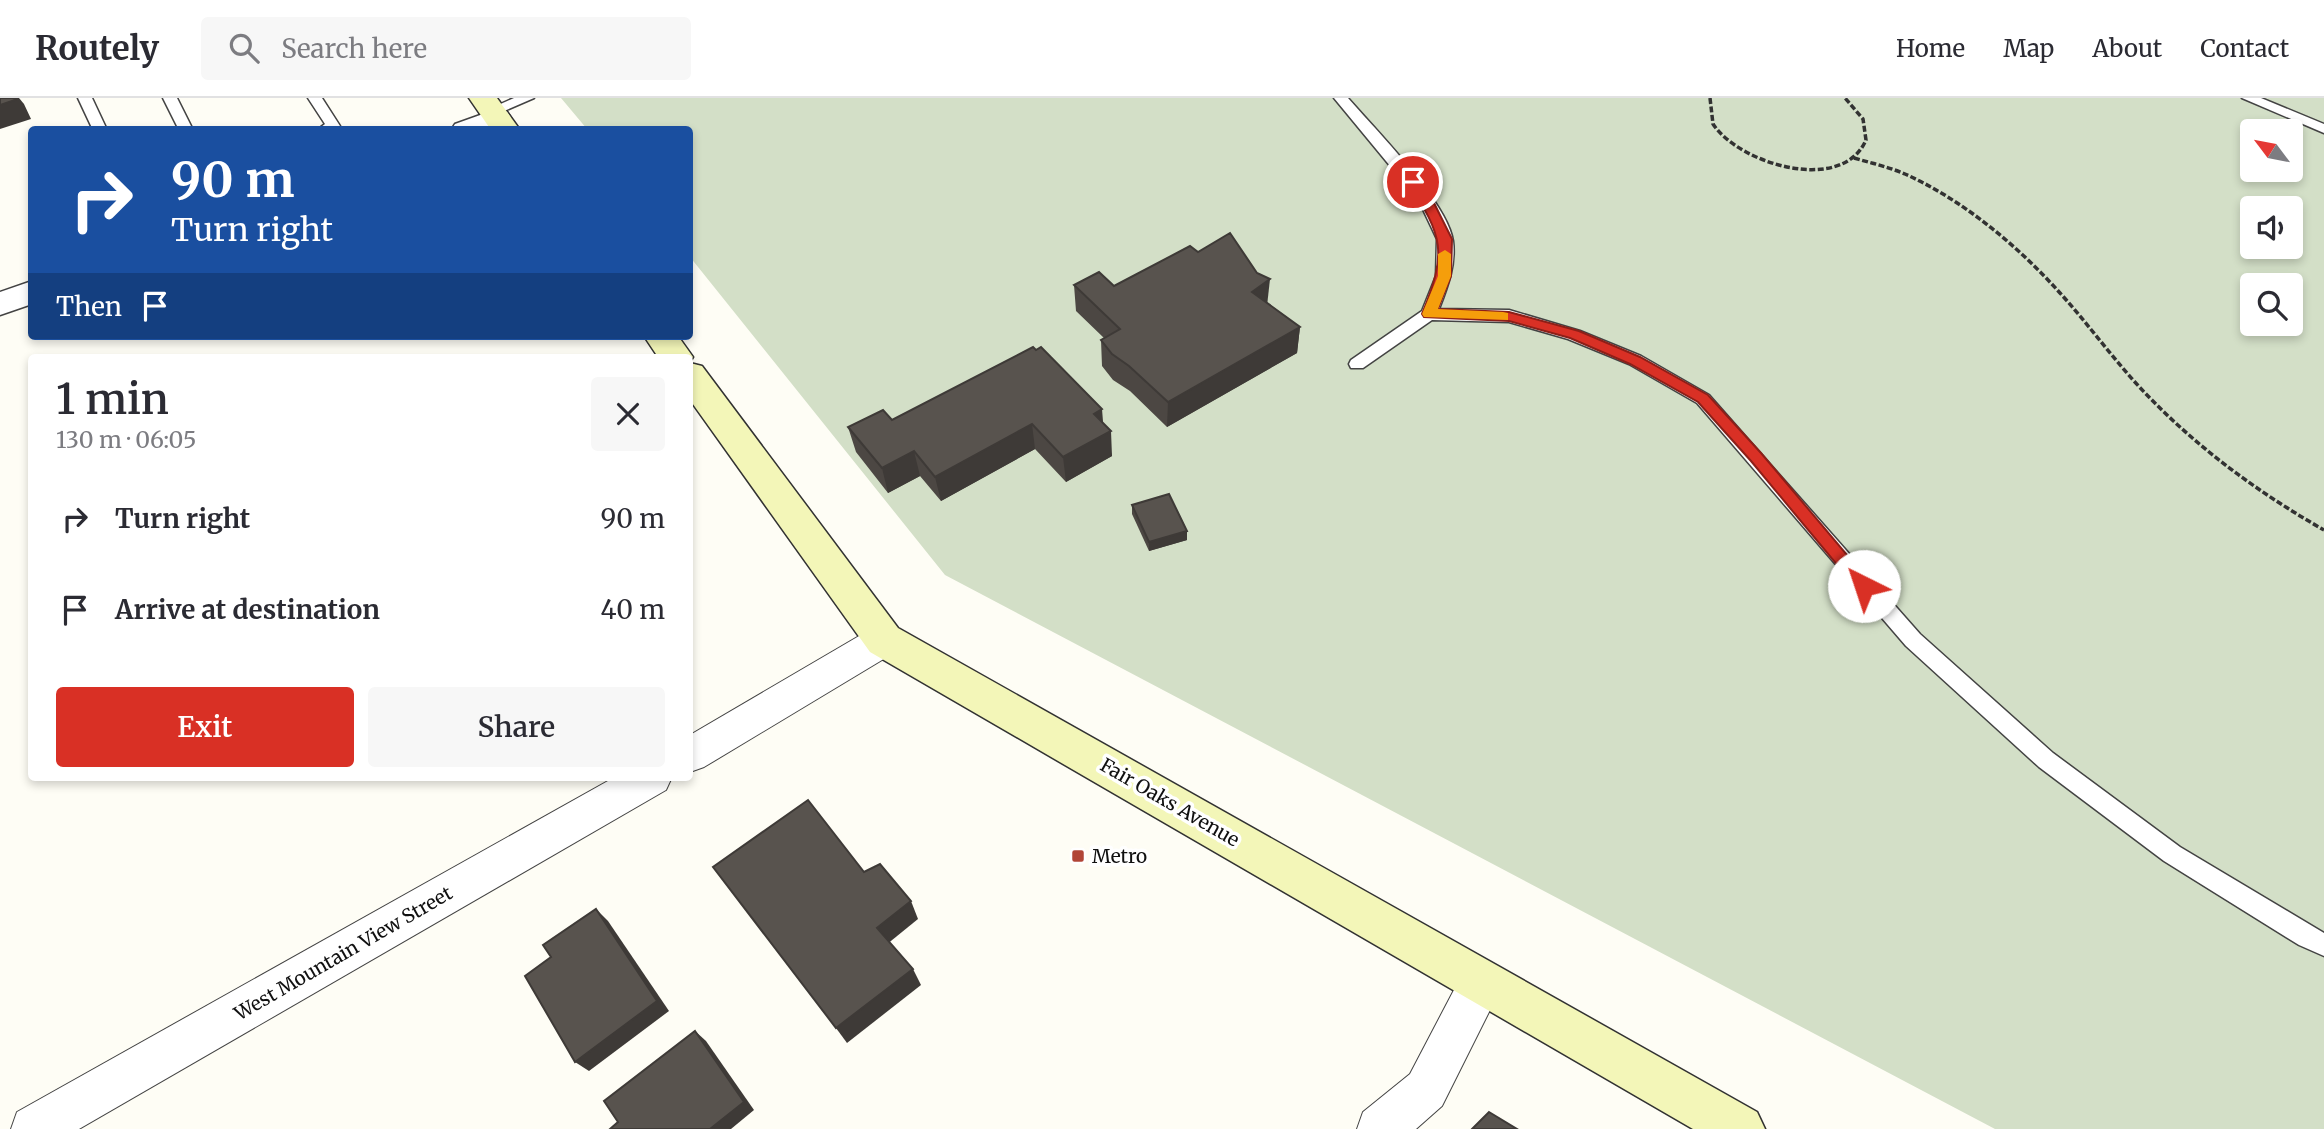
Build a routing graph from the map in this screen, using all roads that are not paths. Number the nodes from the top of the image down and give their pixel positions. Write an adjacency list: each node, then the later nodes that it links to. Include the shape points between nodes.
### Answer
1 (85, 98): 8 (lane)
2 (170, 98): 9 (lane)
3 (315, 98): 10 (lane)
4 (527, 98): 7 (lane)
5 (1341, 98): 15 (lane, via 1426,199 1445,239 1444,276)
6 (2249, 98): 12 (lane)
7 (495, 114): 11 (street)
8 (98, 126)
9 (184, 126)
10 (329, 126)
11 (472, 126)
12 (2324, 129)
13 (28, 294): 14 (street)
14 (0, 304)
15 (1429, 314): 18 (lane); 23 (lane, via 1509,316 1574,335 1635,360 1703,399 1913,640 2046,760 2172,854)
16 (663, 340): 17 (main road)
17 (674, 354)
18 (1357, 364)
19 (693, 379): 20 (main road, Fair Oaks Avenue)
20 (884, 640): 21 (street); 24 (main road, Fair Oaks Avenue)
21 (693, 753)
22 (645, 781): 25 (street, West Mountain View Street)
23 (2324, 944)
24 (1482, 982): 26 (street, via 1426,1090); 27 (main road, Fair Oaks Avenue)
25 (34, 1129)
26 (1380, 1129)
27 (1740, 1129)

